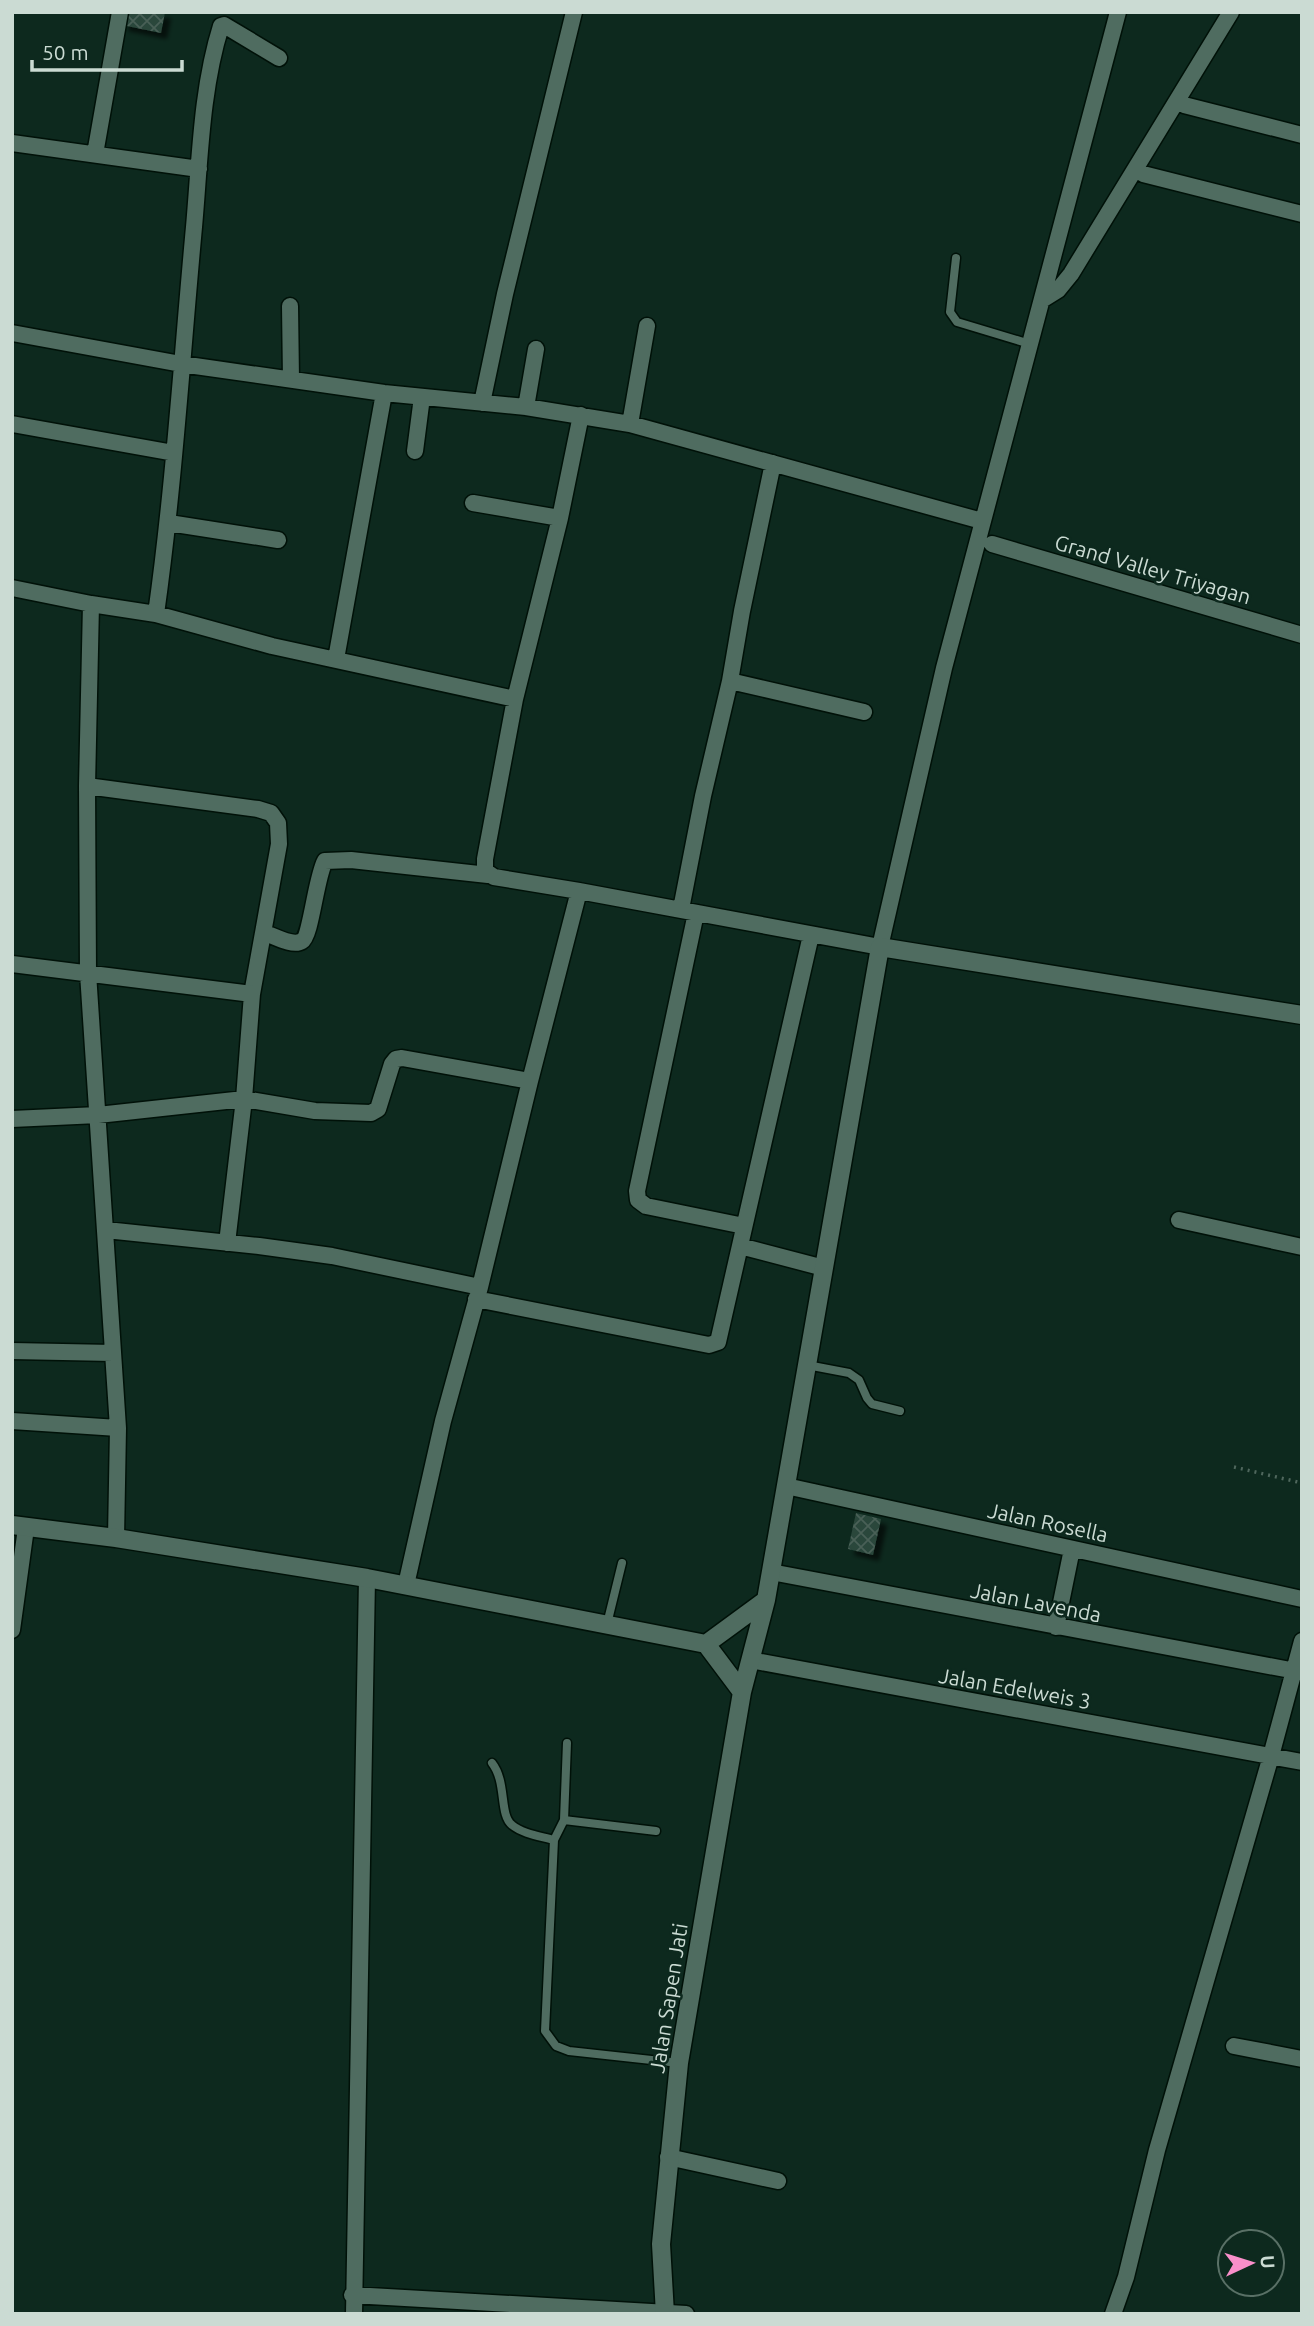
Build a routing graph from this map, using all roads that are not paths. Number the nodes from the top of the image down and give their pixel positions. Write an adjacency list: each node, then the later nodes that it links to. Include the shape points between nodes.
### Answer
1 (120, 12): 9 (street)
2 (574, 12): 24 (street)
3 (1118, 12): 14 (street)
4 (1231, 12): 14 (street, via 1071,274)
5 (279, 58): 10 (street, via 221,26 207,89)
6 (1184, 105): 7 (street)
7 (1302, 135)
8 (12, 143): 9 (street)
9 (95, 154): 10 (street)
10 (199, 169): 20 (street)
11 (1143, 174): 12 (street)
12 (1302, 214)
13 (956, 258): 18 (lane, via 950,312 957,322)
14 (1042, 300): 18 (street)
15 (290, 306): 21 (street)
16 (647, 326): 28 (street)
17 (12, 333): 20 (street)
18 (1030, 344): 34 (street)
19 (536, 349): 25 (street)
20 (181, 363): 21 (street); 30 (street)
21 (291, 379): 22 (street)
22 (384, 393): 23 (street); 42 (street)
23 (422, 397): 24 (street); 29 (street)
24 (482, 403): 25 (street)
25 (526, 407): 26 (street)
26 (581, 415): 28 (street); 33 (street)
27 (12, 424): 30 (street)
28 (629, 424): 31 (street)
29 (415, 450)
30 (174, 453): 35 (street)
31 (773, 463): 34 (street); 43 (street)
32 (473, 503): 33 (street)
33 (560, 518): 44 (street)
34 (982, 521): 52 (street)
35 (169, 523): 36 (street); 40 (street)
36 (278, 540)
37 (992, 544): 41 (street, Grand Valley Triyagan)
38 (12, 588): 39 (street)
39 (91, 604): 40 (street); 46 (street)
40 (156, 614): 42 (street)
41 (1302, 635)
42 (336, 659): 44 (street)
43 (730, 681): 45 (street); 49 (street, via 702,796)
44 (515, 699): 47 (street, via 485,859)
45 (864, 712)
46 (87, 786): 50 (street, via 271,813 278,823 279,845); 54 (street)
47 (488, 875): 48 (street); 50 (street, via 325,861 308,934 296,942)
48 (579, 891): 49 (street); 57 (street)
49 (688, 911): 51 (street); 62 (street, via 638,1200 646,1206)
50 (265, 933): 55 (street)
51 (811, 935): 52 (street); 62 (street)
52 (880, 947): 56 (street); 67 (street, Jalan Sapen Jati)
53 (12, 964): 54 (street)
54 (88, 973): 55 (street); 59 (street)
55 (253, 994): 58 (street)
56 (1302, 1015)
57 (530, 1081): 58 (street, via 402,1058 392,1064 372,1113 315,1111); 68 (street)
58 (244, 1099): 59 (street); 64 (street)
59 (98, 1115): 60 (street); 63 (street)
60 (12, 1119)
61 (1179, 1220): 66 (street)
62 (744, 1226): 65 (street)
63 (106, 1230): 64 (street); 70 (street)
64 (227, 1242): 68 (street, via 332,1256)
65 (740, 1246): 67 (street); 68 (street, via 720,1338 713,1345)
66 (1302, 1247)
67 (824, 1268): 71 (street, Jalan Sapen Jati)
68 (478, 1293): 82 (street)
69 (12, 1350): 70 (street)
70 (113, 1353): 74 (street)
71 (807, 1365): 72 (lane, via 849,1373 859,1380 872,1404); 75 (street, Jalan Sapen Jati)
72 (900, 1411)
73 (12, 1421): 74 (street)
74 (118, 1428): 77 (street)
75 (786, 1486): 78 (street, Jalan Rosella); 80 (street, Jalan Sapen Jati)
76 (19, 1527): 77 (street); 87 (street)
77 (116, 1538): 81 (street)
78 (1072, 1549): 83 (street, Jalan Rosella); 86 (street)
79 (622, 1563): 85 (lane)
80 (771, 1572): 84 (street, Jalan Sapen Jati); 86 (street, Jalan Lavenda)
81 (367, 1578): 82 (street); 105 (street)
82 (406, 1585): 85 (street)
83 (1302, 1599)
84 (766, 1600): 89 (street); 90 (street, Jalan Sapen Jati)
85 (607, 1624): 89 (street)
86 (1056, 1627): 91 (street, Jalan Lavenda)
87 (12, 1630)
88 (1302, 1640): 91 (street)
89 (706, 1644): 92 (street)
90 (750, 1661): 92 (street, Jalan Sapen Jati); 94 (street, Jalan Edelweis 3)
91 (1298, 1672): 94 (street)
92 (742, 1692): 102 (street, Jalan Sapen Jati)
93 (567, 1744): 97 (lane)
94 (1271, 1756): 95 (street, Jalan Edelweis 3); 109 (street)
95 (1302, 1762)
96 (492, 1763): 99 (lane, via 502,1782 507,1820 525,1832)
97 (564, 1820): 98 (lane); 99 (lane)
98 (656, 1831)
99 (554, 1840): 102 (lane, via 545,2031 549,2039 569,2051)
100 (1234, 2046): 101 (street)
101 (1302, 2059)
102 (679, 2063): 103 (street, Jalan Sapen Jati)
103 (668, 2157): 104 (street); 106 (street, Jalan Sapen Jati, via 660,2254)
104 (778, 2181)
105 (352, 2295): 106 (street); 107 (street)
106 (665, 2313): 108 (street)
107 (354, 2314)
108 (686, 2314)
109 (1114, 2314)

